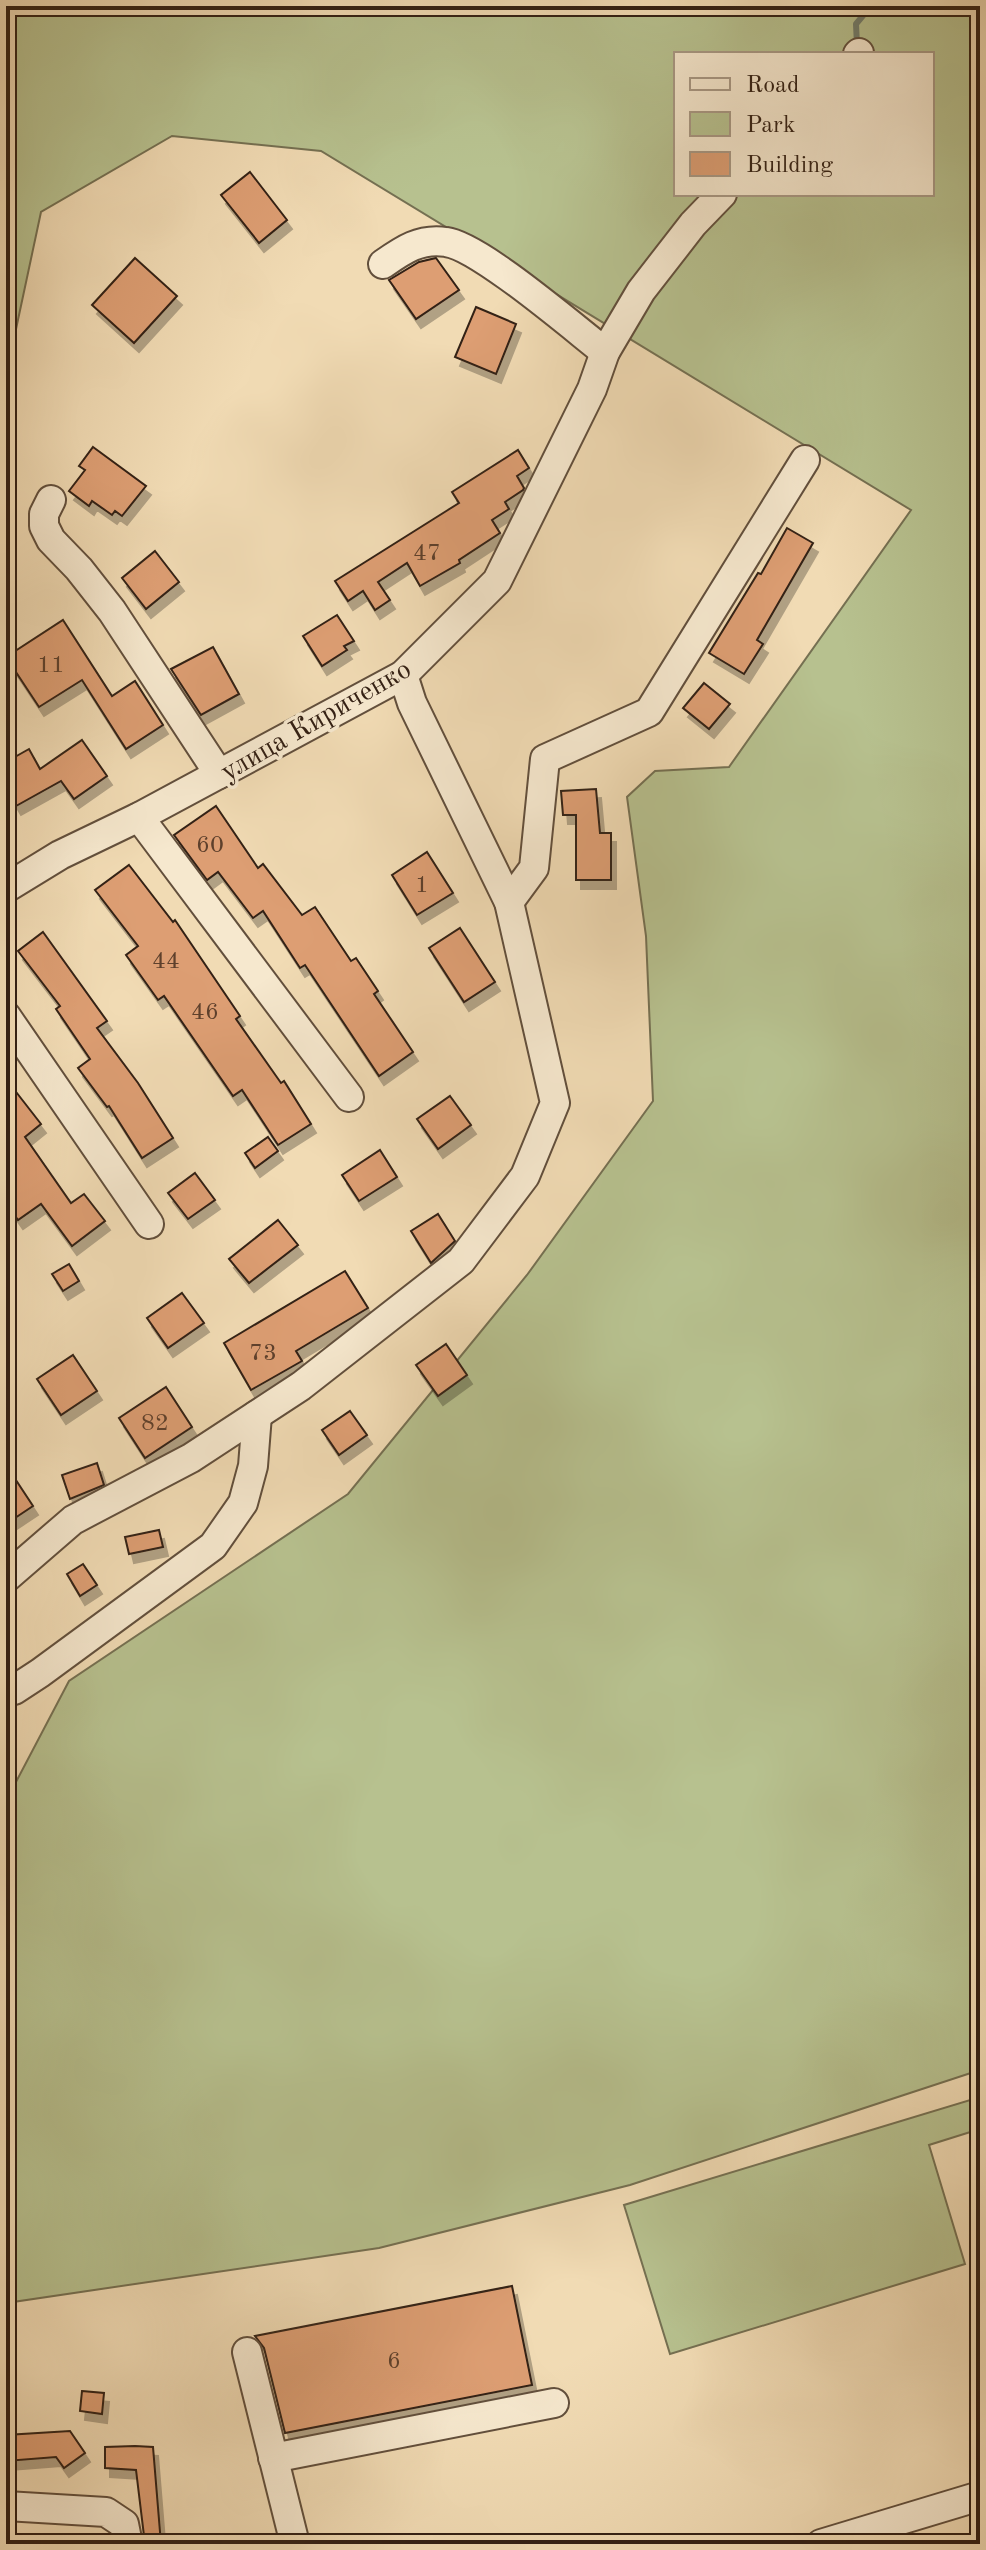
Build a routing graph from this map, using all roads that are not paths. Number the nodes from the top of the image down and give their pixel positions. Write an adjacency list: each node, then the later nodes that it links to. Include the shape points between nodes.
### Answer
1 (720, 196): 3 (street, улица Кириченко, via 641,291)
2 (383, 264): 3 (street, via 423,241 448,242 477,255)
3 (605, 352): 6 (street, улица Кириченко, via 592,389 497,581)
4 (805, 460): 10 (street, via 649,712 545,759 534,868)
5 (51, 500): 7 (street, via 44,514 51,540 112,611)
6 (403, 675): 7 (street, улица Кириченко); 10 (street)
7 (219, 774): 8 (street, улица Кириченко)
8 (139, 817): 9 (street, улица Кириченко); 12 (street)
9 (6, 888)
10 (509, 902): 14 (street, via 555,1103 525,1176 461,1261)
11 (6, 1016): 13 (street)
12 (349, 1097)
13 (149, 1224)
14 (257, 1415): 15 (street, via 191,1458 73,1520); 16 (street, via 253,1466 243,1503 213,1546 40,1673)
15 (6, 1578)
16 (6, 1692)
17 (247, 2352): 19 (street)
18 (554, 2403): 19 (street)
19 (273, 2458): 23 (street)
20 (980, 2496): 24 (street)
21 (6, 2506): 22 (street, via 106,2512 124,2524)
22 (128, 2544)
23 (295, 2544)
24 (821, 2544)

